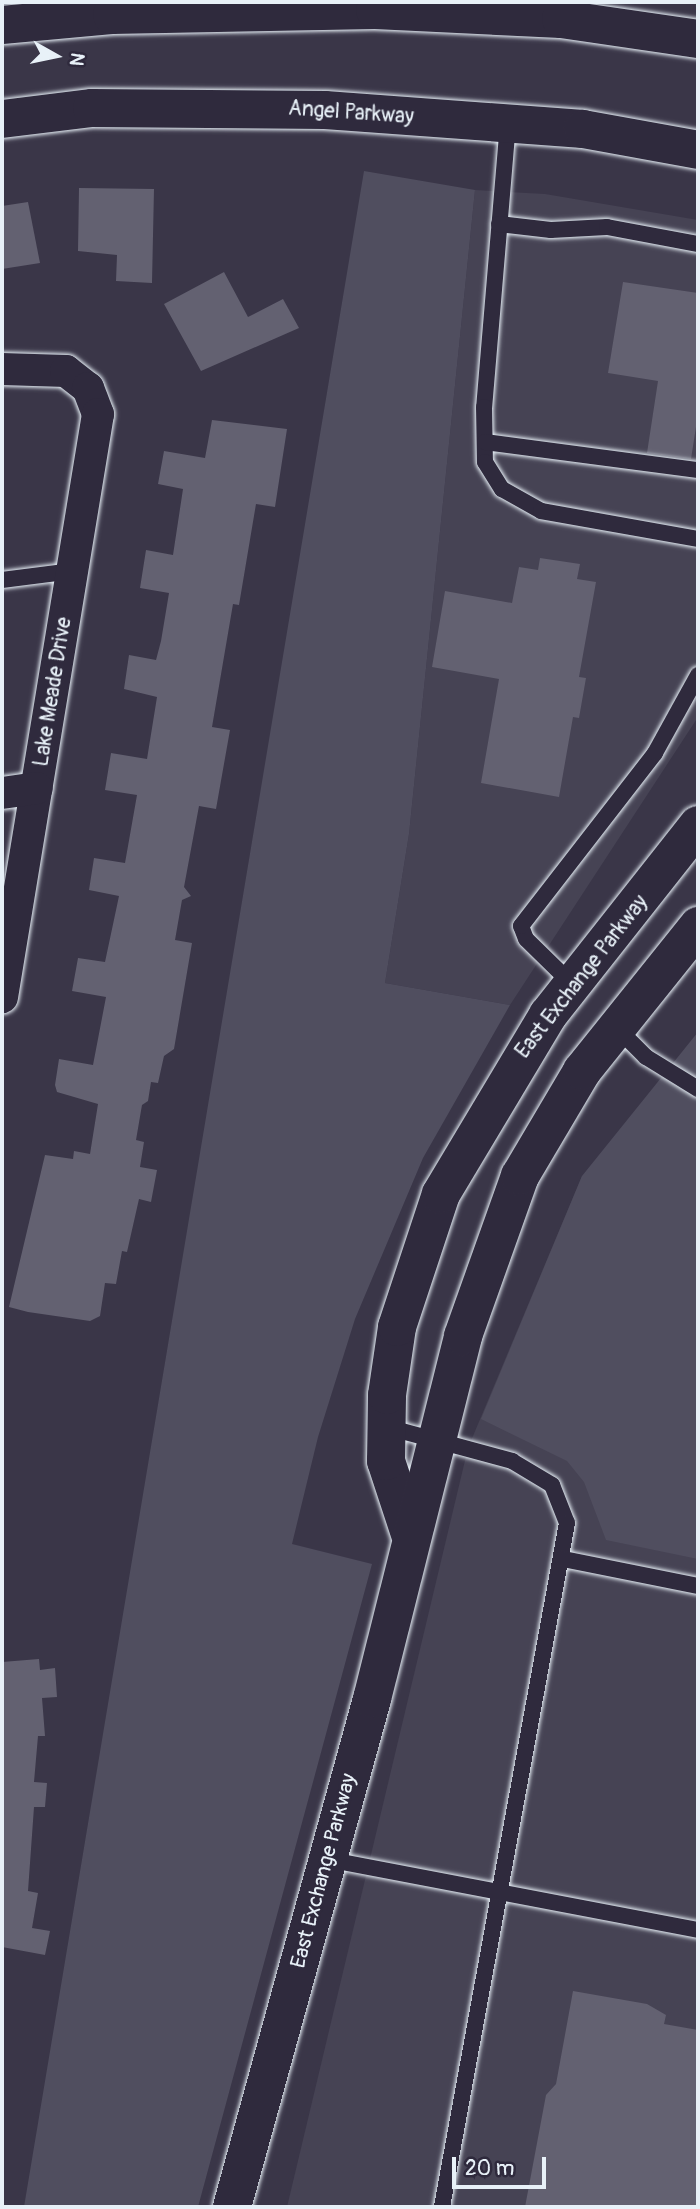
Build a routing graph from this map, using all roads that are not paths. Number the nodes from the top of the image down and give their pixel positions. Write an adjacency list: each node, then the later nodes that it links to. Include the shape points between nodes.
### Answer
1 (273, 6): 2 (street); 3 (street)
2 (575, 11): 4 (street)
3 (2, 25)
4 (698, 39)
5 (2, 119): 6 (street, Angel Parkway, via 92,108 210,106)
6 (508, 123): 7 (street, Angel Parkway, via 583,129); 8 (lane)
7 (698, 150)
8 (499, 224): 9 (lane, via 551,230 607,227); 11 (lane)
9 (698, 244)
10 (2, 369): 14 (street, Lake Meade Drive, via 52,368 88,387 98,414)
11 (485, 442): 12 (lane); 13 (lane, via 485,462 502,489 519,502 564,517)
12 (698, 470)
13 (698, 539)
14 (72, 571): 15 (lane); 17 (street, Lake Meade Drive)
15 (2, 580)
16 (698, 676): 21 (lane, via 655,753 521,926 526,939)
17 (37, 788): 18 (street); 22 (street, Lake Meade Drive)
18 (2, 793)
19 (698, 825): 21 (street, East Exchange Parkway)
20 (698, 926): 23 (street, East Exchange Parkway)
21 (574, 986): 23 (street); 25 (street, East Exchange Parkway, via 509,1073 441,1194 397,1327)
22 (2, 997)
23 (617, 1028): 24 (lane, via 646,1057); 26 (street, East Exchange Parkway, via 582,1071 520,1176 463,1336)
24 (698, 1089)
25 (387, 1427): 26 (lane); 27 (street, East Exchange Parkway, via 386,1461)
26 (434, 1442): 27 (street, East Exchange Parkway); 28 (lane, via 512,1461 552,1485 567,1523)
27 (410, 1534): 30 (street, East Exchange Parkway, via 372,1699)
28 (563, 1559): 29 (lane); 31 (lane)
29 (698, 1586)
30 (326, 1859): 31 (lane); 33 (street, East Exchange Parkway)
31 (498, 1893): 32 (lane); 34 (lane)
32 (698, 1930)
33 (232, 2207)
34 (442, 2207)

